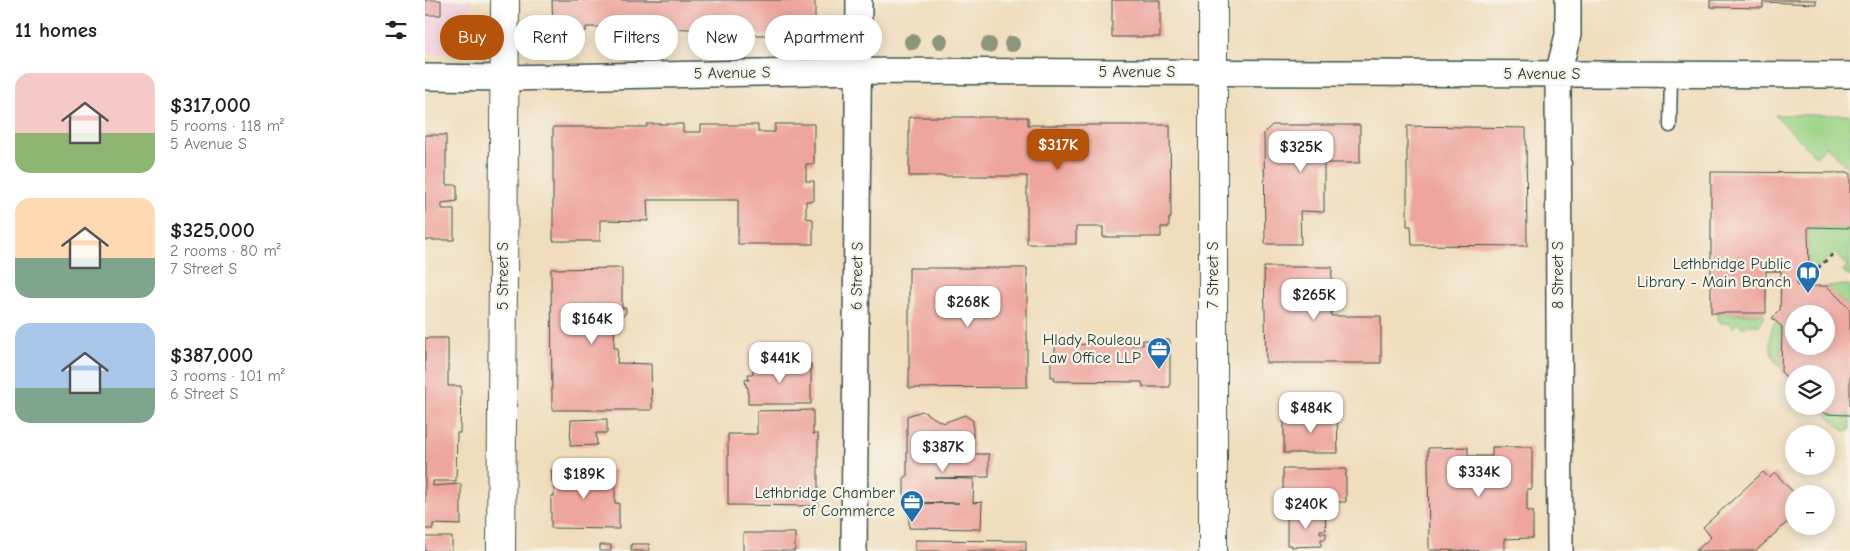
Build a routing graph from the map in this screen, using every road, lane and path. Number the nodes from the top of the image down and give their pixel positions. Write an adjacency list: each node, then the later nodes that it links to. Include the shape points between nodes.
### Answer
1 (505, 0): 11 (street, 5 Street S)
2 (859, 0): 5 (street, 6 Street S)
3 (1213, 0): 6 (street, 7 Street S)
4 (1568, 0): 7 (street, 8 Street S, via 1568,35)
5 (860, 71): 6 (street, 5 Avenue S); 11 (street, 5 Avenue S); 16 (street, 6 Street S)
6 (1213, 72): 7 (street, 5 Avenue S); 17 (street, 7 Street S)
7 (1558, 74): 8 (street, 5 Avenue S); 18 (street, 8 Street S)
8 (1671, 74): 9 (street, 5 Avenue S); 12 (lane)
9 (1850, 75)
10 (425, 77): 11 (street, 5 Avenue S)
11 (505, 78): 15 (street, 5 Street S)
12 (1670, 126)
13 (1834, 253): 14 (path)
14 (1806, 279)
15 (501, 551)
16 (855, 551)
17 (1213, 551)
18 (1560, 551)

